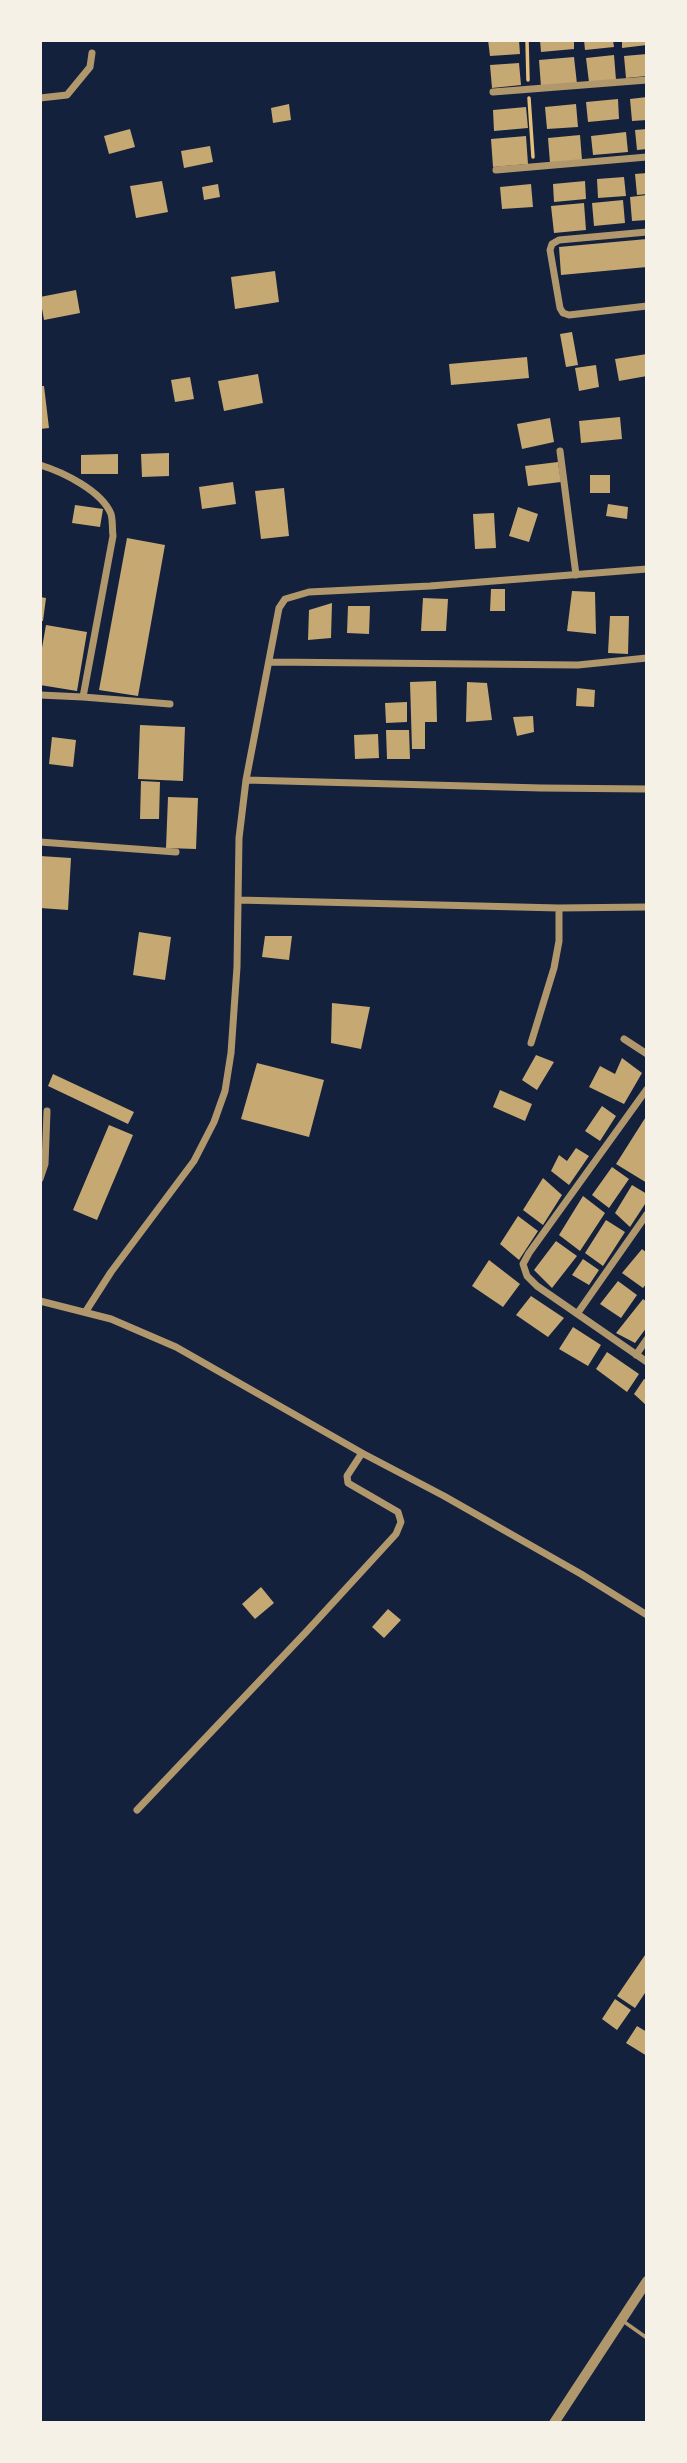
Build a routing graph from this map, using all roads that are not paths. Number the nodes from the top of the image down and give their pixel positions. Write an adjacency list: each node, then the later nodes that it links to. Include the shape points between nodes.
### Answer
1 (92, 53): 4 (street, via 90,67 67,95)
2 (647, 80): 3 (street)
3 (493, 92)
4 (40, 98)
5 (647, 158): 6 (street)
6 (496, 170)
7 (647, 232): 8 (street, via 559,240 550,250 563,313)
8 (647, 306)
9 (560, 451): 12 (street)
10 (40, 466): 16 (street, via 78,481 101,500 112,517 113,536)
11 (647, 569): 12 (street)
12 (576, 575): 14 (street, via 296,594 279,608)
13 (647, 657): 14 (street, via 578,665)
14 (269, 662): 18 (street)
15 (40, 695): 16 (street)
16 (83, 697): 17 (street)
17 (170, 704)
18 (246, 780): 19 (street); 22 (street)
19 (647, 789)
20 (40, 842): 21 (street)
21 (176, 852)
22 (238, 900): 24 (street); 33 (street, via 231,1053 214,1122 194,1161)
23 (647, 906): 24 (street)
24 (559, 908): 26 (street, via 554,968)
25 (624, 1039): 27 (street)
26 (531, 1043)
27 (647, 1054)
28 (647, 1089): 34 (street, via 523,1264 537,1286)
29 (47, 1111): 30 (street)
30 (40, 1179)
31 (647, 1214): 34 (street)
32 (40, 1301): 33 (street)
33 (86, 1311): 38 (street, via 176,1347)
34 (577, 1314): 36 (street)
35 (647, 1339): 36 (street)
36 (636, 1355): 37 (street)
37 (647, 1363)
38 (362, 1453): 39 (street); 40 (street, via 347,1476 348,1483 398,1512 401,1522 396,1534)
39 (647, 1615)
40 (136, 1810)
41 (647, 2281): 42 (street)
42 (621, 2320): 43 (lane); 44 (street)
43 (647, 2338)
44 (554, 2423)

